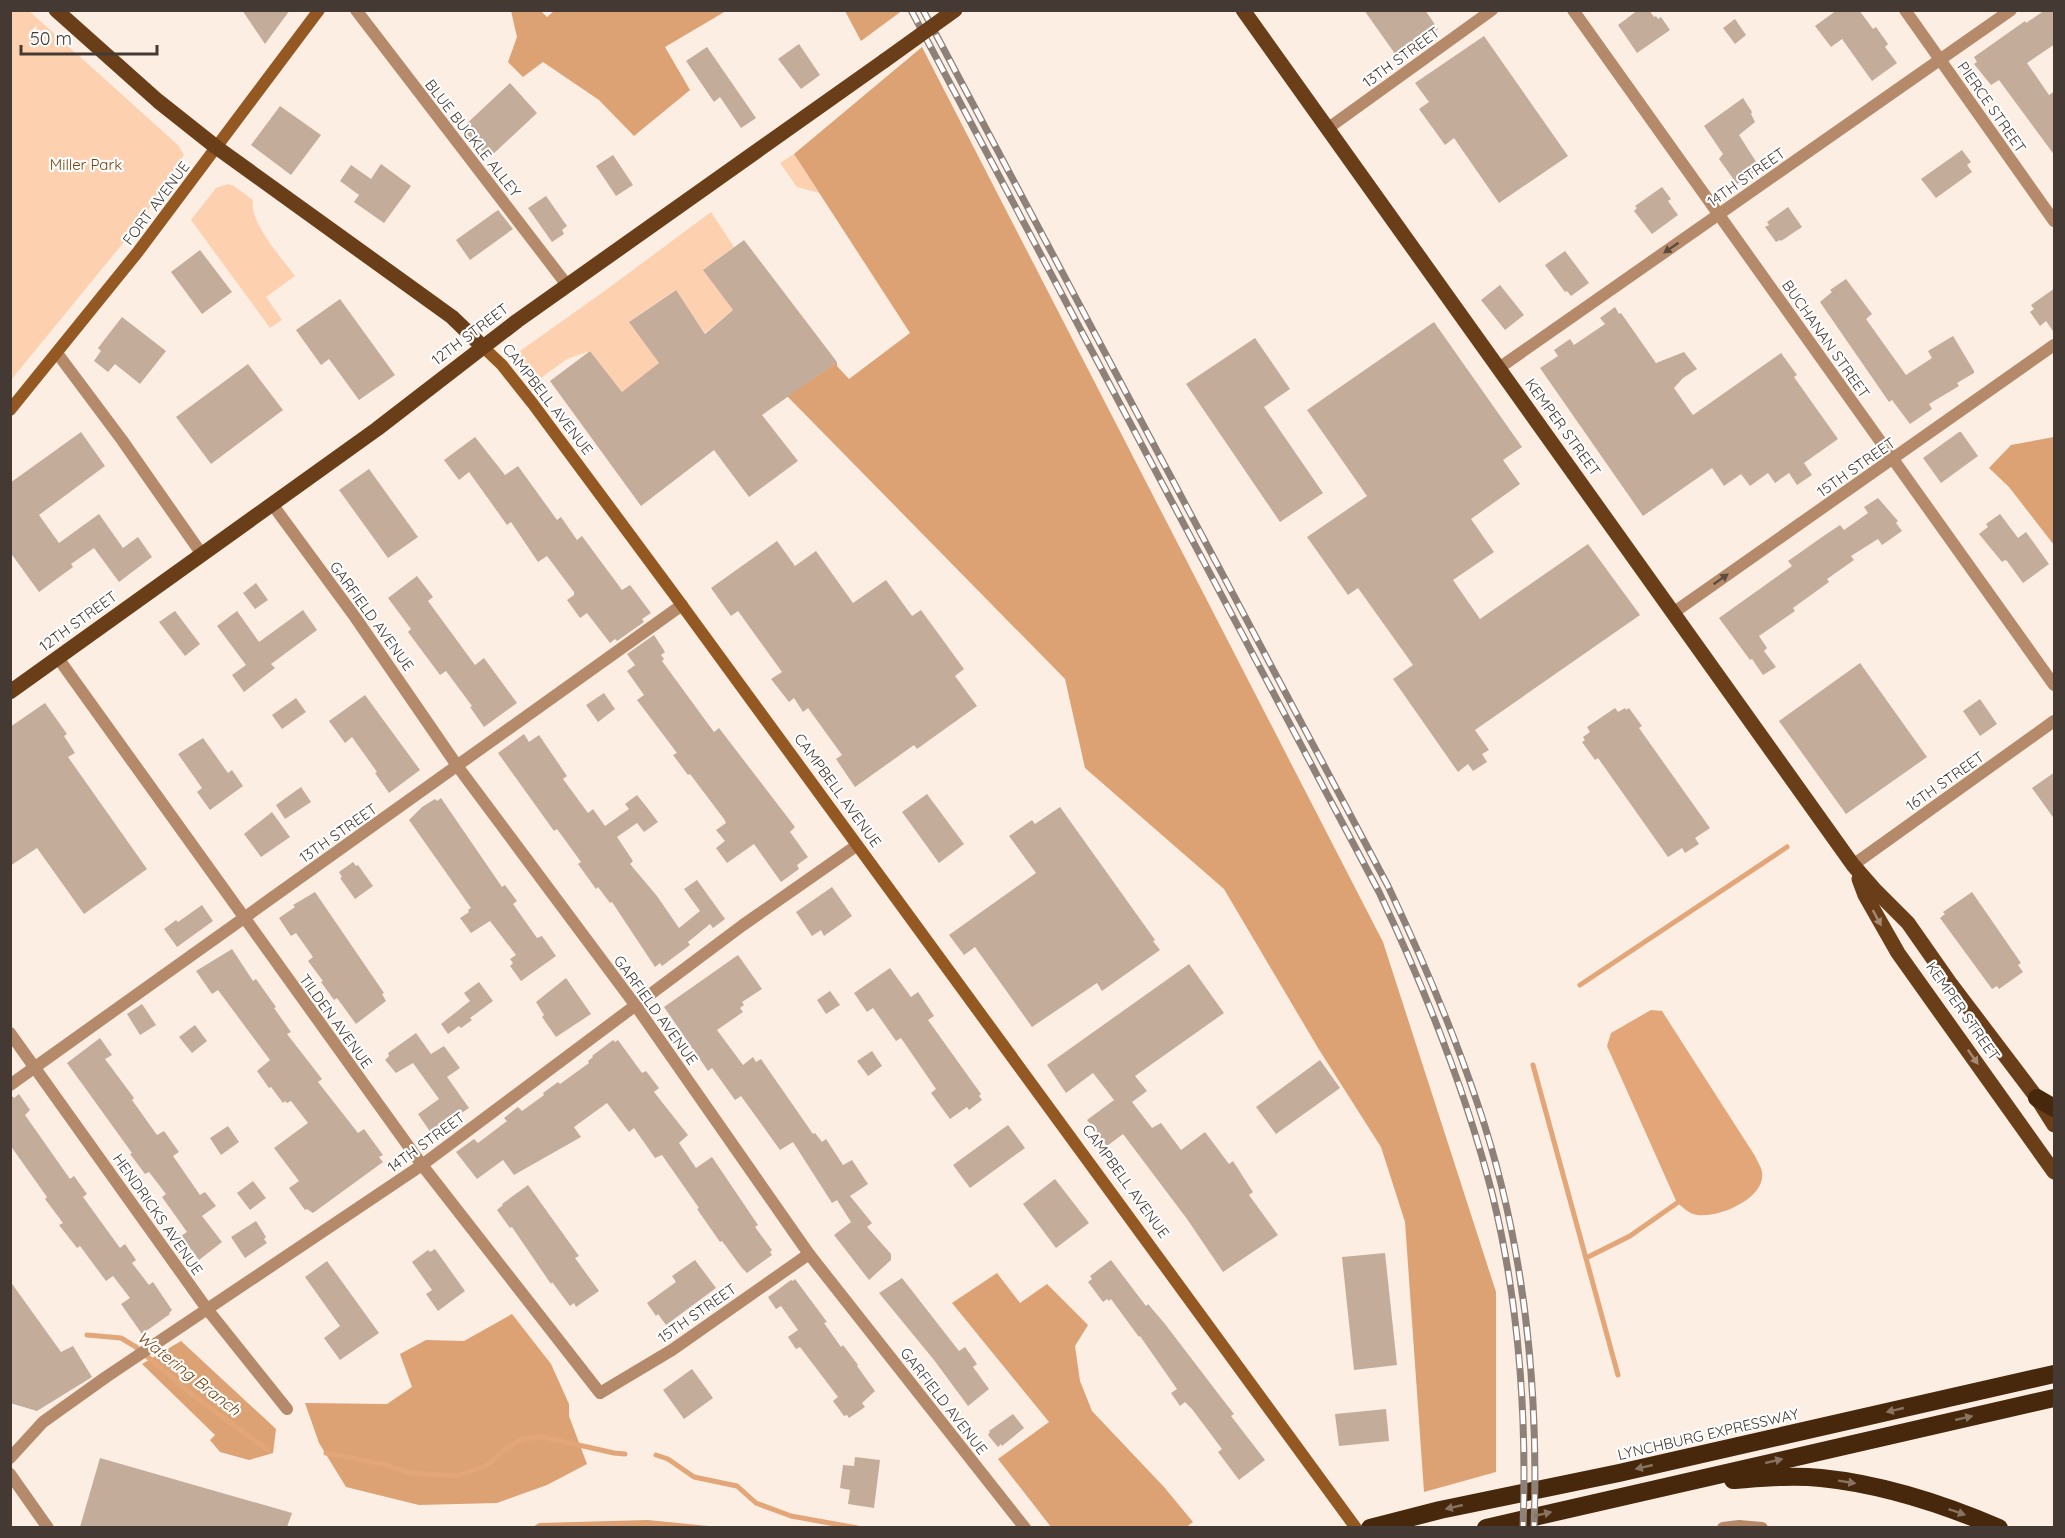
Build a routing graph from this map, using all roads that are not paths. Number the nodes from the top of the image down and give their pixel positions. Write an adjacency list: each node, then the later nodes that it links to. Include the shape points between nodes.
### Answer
1 (56, 10): 12 (main road, CAMPBELL AVENUE)
2 (319, 10): 12 (main road, FORT AVENUE)
3 (356, 10): 15 (street, BLUE BUCKLE ALLEY)
4 (954, 10): 15 (main road, 12TH STREET, bridge)
5 (1243, 10): 11 (main road, KEMPER STREET)
6 (1492, 10): 11 (street, 13TH STREET)
7 (1573, 10): 13 (street, BUCHANAN STREET)
8 (1905, 10): 10 (street, PIERCE STREET)
9 (2011, 10): 10 (street, 14TH STREET)
10 (1940, 60): 13 (street, 14TH STREET); 14 (street, PIERCE STREET)
11 (1328, 129): 19 (main road, KEMPER STREET)
12 (216, 147): 17 (main road, CAMPBELL AVENUE, via 452,317); 18 (main road, FORT AVENUE)
13 (1719, 215): 19 (street, 14TH STREET, one-way to 19); 21 (street, BUCHANAN STREET)
14 (2055, 221)
15 (567, 285): 17 (main road, 12TH STREET)
16 (2055, 345): 21 (street, 15TH STREET)
17 (482, 346): 22 (main road, 12TH STREET, via 405,408); 24 (main road, CAMPBELL AVENUE, via 533,404)
18 (57, 353): 20 (main road, FORT AVENUE); 23 (street)
19 (1498, 368): 25 (main road, KEMPER STREET)
20 (10, 410)
21 (1893, 460): 25 (street, 15TH STREET, one-way to 21); 27 (street, BUCHANAN STREET)
22 (272, 504): 23 (main road, 12TH STREET); 30 (street, GARFIELD AVENUE)
23 (201, 553): 26 (main road, 12TH STREET)
24 (682, 605): 30 (street, 13TH STREET); 31 (main road, CAMPBELL AVENUE)
25 (1673, 613): 32 (main road, KEMPER STREET)
26 (58, 658): 28 (main road, 12TH STREET); 33 (street, TILDEN AVENUE)
27 (2055, 685)
28 (10, 692)
29 (2055, 721): 32 (street, 16TH STREET)
30 (458, 766): 33 (street, 13TH STREET); 34 (street, GARFIELD AVENUE)
31 (856, 846): 34 (street, 14TH STREET); 54 (main road, CAMPBELL AVENUE)
32 (1853, 865): 38 (main road, KEMPER STREET, via 1908,923); 42 (main road, KEMPER STREET, one-way to 42, via 1898,953)
33 (244, 918): 36 (street, 13TH STREET); 41 (street, TILDEN AVENUE)
34 (636, 1006): 41 (street, 14TH STREET); 43 (street, GARFIELD AVENUE)
35 (10, 1033): 36 (street, HENDRICKS AVENUE)
36 (35, 1067): 37 (street, 13TH STREET); 44 (street, HENDRICKS AVENUE)
37 (10, 1084)
38 (2037, 1098): 39 (highway); 40 (main road, KEMPER STREET)
39 (2055, 1108)
40 (2055, 1125)
41 (422, 1165): 44 (street, 14TH STREET); 46 (street, TILDEN AVENUE)
42 (2055, 1172)
43 (808, 1254): 46 (street, 15TH STREET, via 672,1350); 53 (street, GARFIELD AVENUE)
44 (207, 1309): 48 (street, HENDRICKS AVENUE); 49 (street, 14TH STREET, via 43,1422)
45 (2055, 1374): 55 (highway, LYNCHBURG EXPRESSWAY, one-way to 55)
46 (600, 1394)
47 (2055, 1398): 51 (highway, one-way to 47)
48 (287, 1409)
49 (10, 1458)
50 (10, 1474): 52 (street)
51 (1684, 1482): 56 (highway, one-way to 51); 59 (highway, one-way to 59, via 1820,1478 1871,1486)
52 (48, 1527)
53 (1025, 1527)
54 (1356, 1527)
55 (1370, 1527)
56 (1486, 1527)
57 (1723, 1527): 58 (street)
58 (1762, 1527)
59 (2001, 1527)

